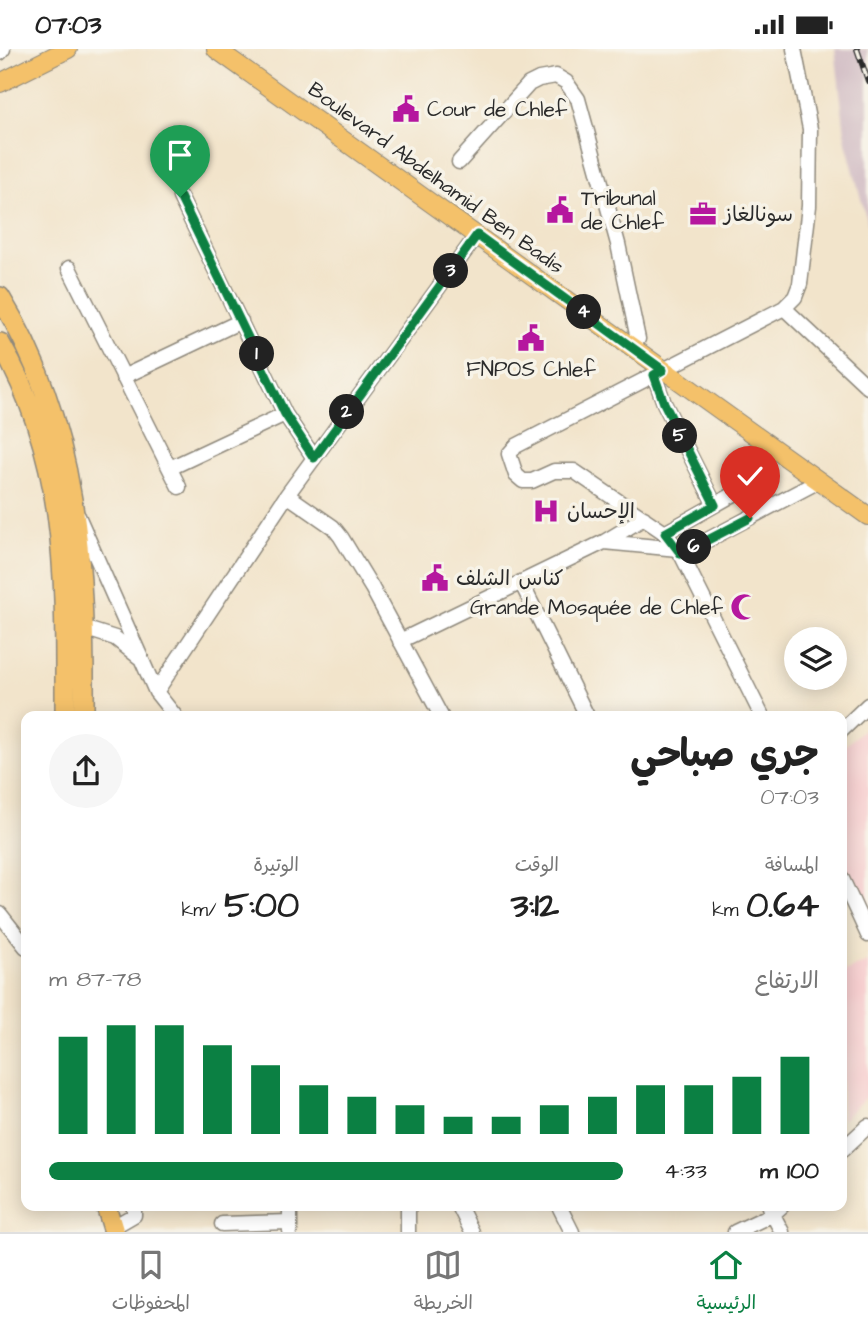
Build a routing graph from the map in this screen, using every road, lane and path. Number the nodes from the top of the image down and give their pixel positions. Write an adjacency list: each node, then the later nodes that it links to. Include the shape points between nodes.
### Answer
1 (45, 49): 6 (main road)
2 (68, 49): 7 (main road)
3 (216, 49): 10 (main road, Boulevard Abdelhamid Ben Badis)
4 (234, 49): 15 (main road, Boulevard Abdelhamid Ben Badis)
5 (794, 49): 13 (street, via 810,129 809,206 800,283)
6 (0, 74)
7 (0, 83)
8 (459, 163): 15 (street, via 529,84 556,76 566,82 578,99 598,169)
9 (180, 197): 14 (street)
10 (477, 235): 17 (main road, Boulevard Abdelhamid Ben Badis); 22 (street)
11 (69, 268): 18 (street)
12 (0, 297): 29 (highway, via 41,378)
13 (784, 308): 17 (street); 19 (street)
14 (241, 321): 18 (street); 20 (street)
15 (638, 339): 17 (main road, Boulevard Abdelhamid Ben Badis)
16 (3, 353): 36 (highway, via 26,392 46,449 58,509)
17 (663, 370): 24 (main road, Boulevard Abdelhamid Ben Badis); 27 (main road, Boulevard Abdelhamid Ben Badis); 28 (street, via 664,403); 31 (street, via 516,446 509,454 523,481 554,471 574,471)
18 (124, 377): 23 (street)
19 (868, 387)
20 (285, 414): 22 (street); 23 (street)
21 (743, 455): 28 (street, via 753,474 752,484)
22 (314, 458): 26 (street)
23 (170, 468): 25 (street)
24 (819, 481): 30 (main road, Boulevard Abdelhamid Ben Badis); 34 (street)
25 (179, 487)
26 (287, 495): 38 (street, via 341,537); 40 (street)
27 (868, 503)
28 (715, 505): 32 (street)
29 (75, 509): 37 (highway); 39 (street)
30 (868, 516)
31 (644, 518): 32 (street); 33 (street)
32 (665, 533): 34 (street)
33 (604, 542): 34 (street); 35 (street)
34 (679, 551): 47 (street)
35 (521, 582): 38 (street); 46 (street)
36 (64, 622): 37 (street); 42 (highway)
37 (84, 629): 39 (street, via 116,638); 43 (highway)
38 (400, 641): 45 (street)
39 (140, 657): 40 (street)
40 (156, 692): 44 (street)
41 (868, 705): 48 (street)
42 (65, 711)
43 (84, 711)
44 (171, 711)
45 (438, 711)
46 (585, 711)
47 (759, 711)
48 (847, 725)
49 (847, 890): 51 (street)
50 (0, 914): 52 (street)
51 (868, 935)
52 (21, 941)
53 (868, 1126): 54 (street)
54 (847, 1145)
55 (408, 1211): 62 (street)
56 (462, 1211): 63 (street)
57 (562, 1211): 64 (street)
58 (769, 1211): 65 (street)
59 (775, 1211): 66 (street)
60 (222, 1224): 61 (street)
61 (290, 1227)
62 (408, 1232)
63 (472, 1232)
64 (572, 1232)
65 (735, 1232)
66 (782, 1232)

